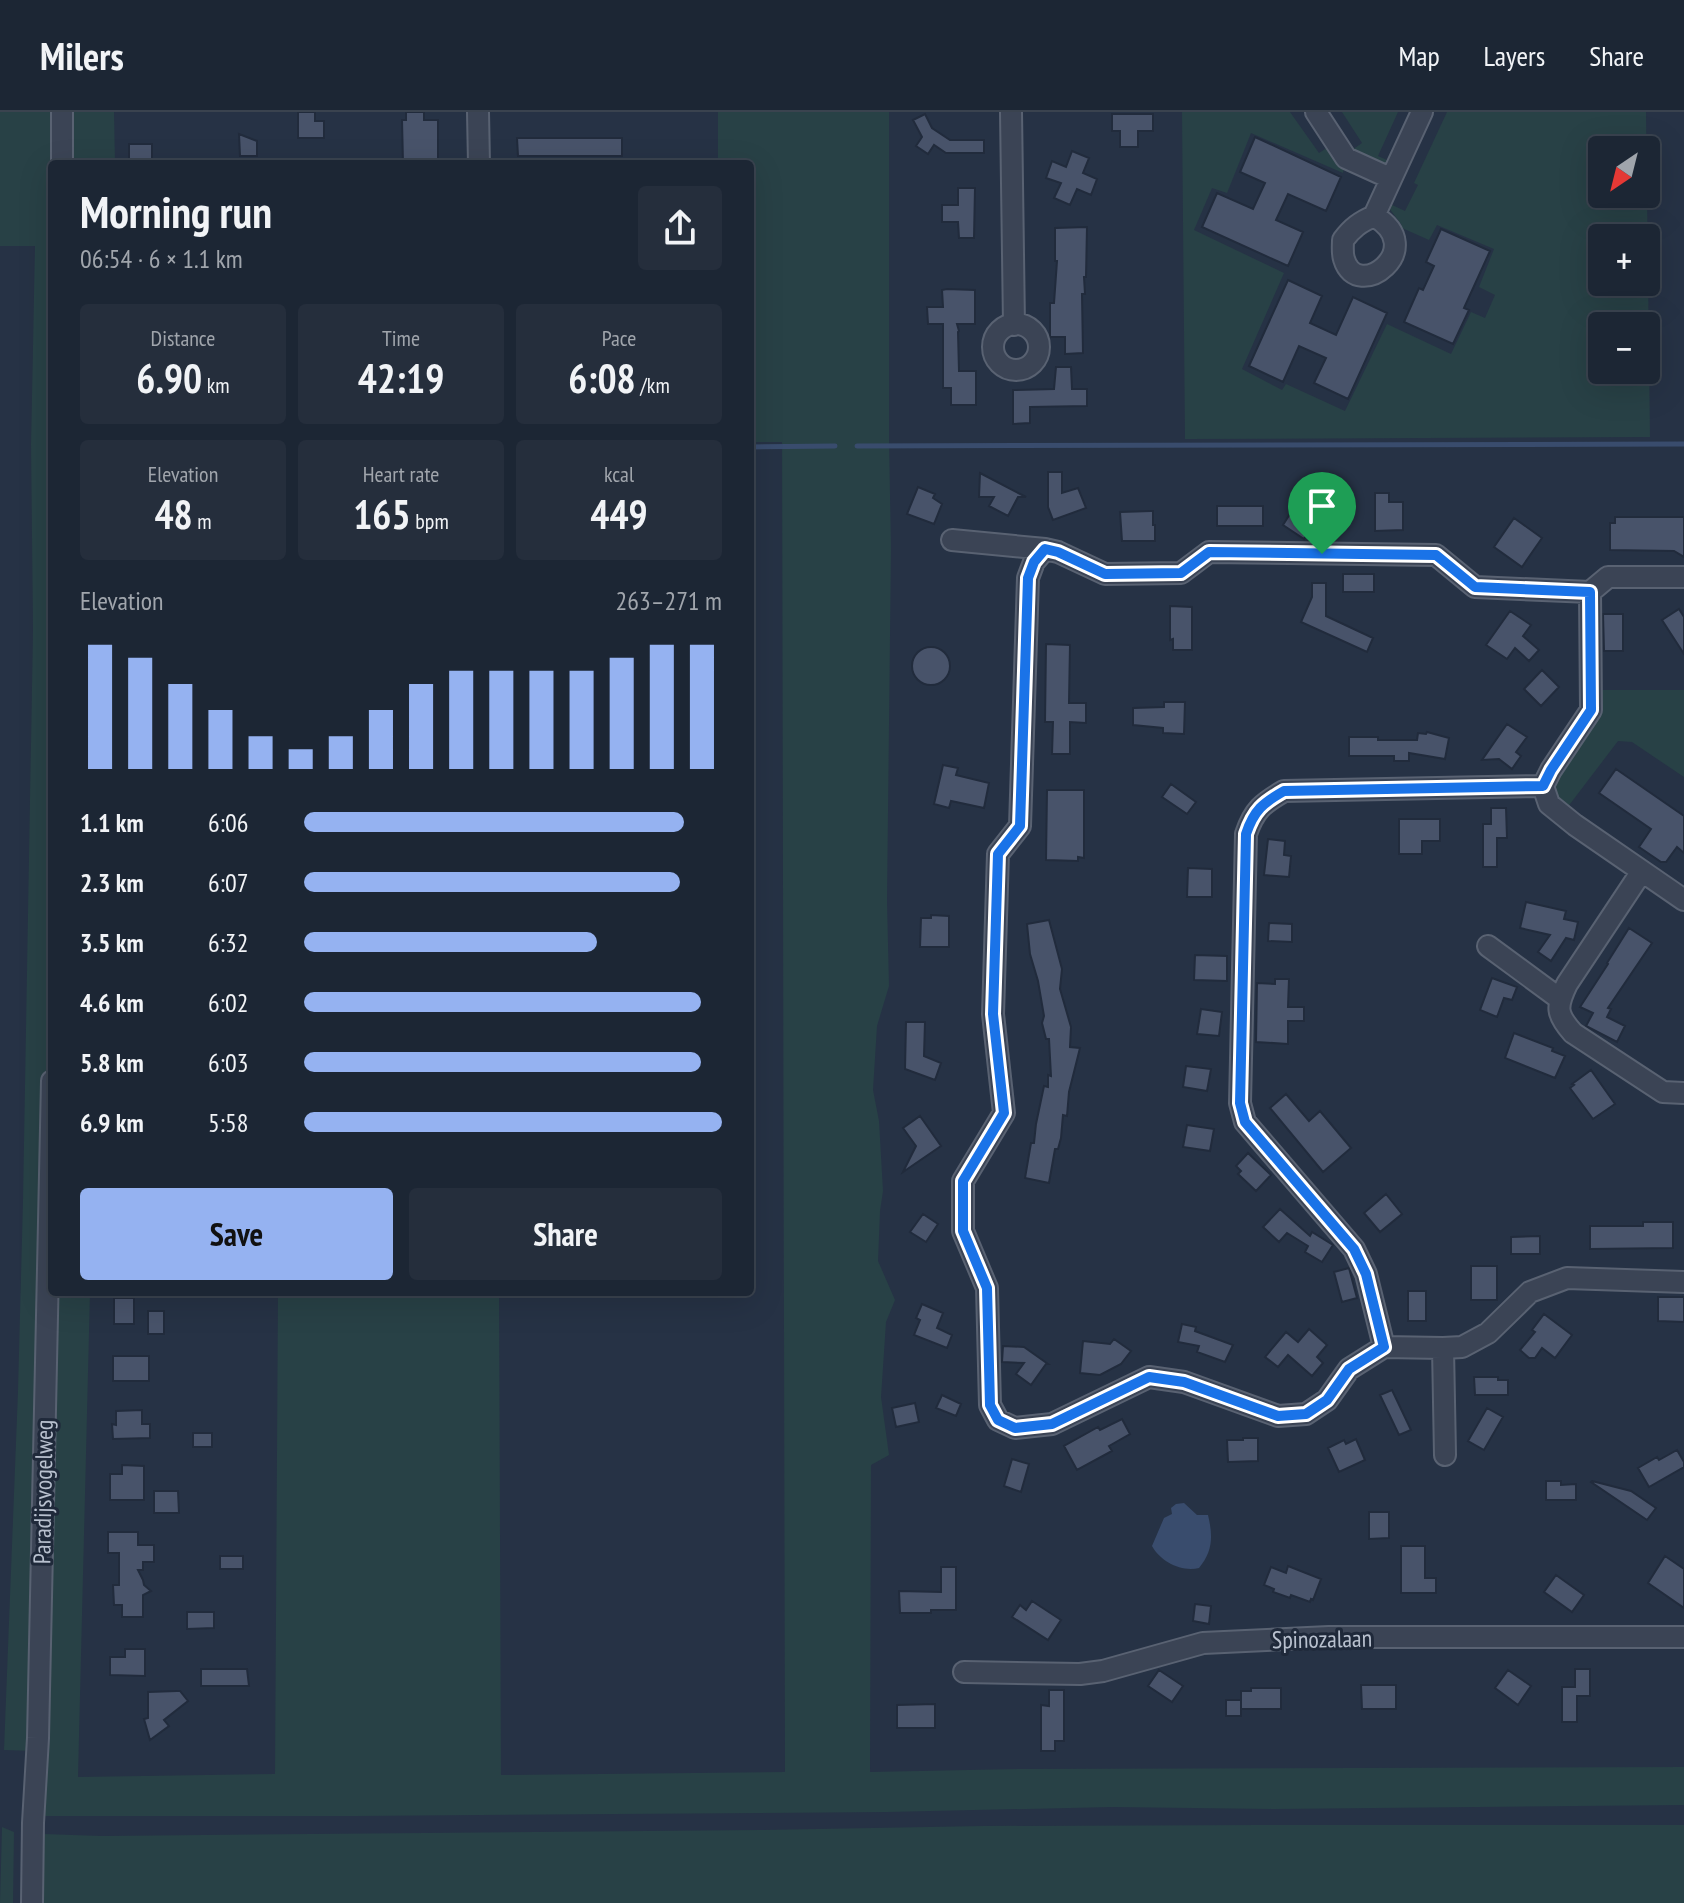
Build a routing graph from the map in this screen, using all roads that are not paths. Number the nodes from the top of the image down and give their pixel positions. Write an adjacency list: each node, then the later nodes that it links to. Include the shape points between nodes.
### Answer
1 (62, 112): 6 (street)
2 (478, 112): 7 (street)
3 (1011, 112): 10 (street)
4 (1316, 112): 8 (street, via 1346,158)
5 (1422, 112): 8 (street)
6 (62, 160)
7 (479, 160)
8 (1390, 178): 9 (street)
9 (1374, 216)
10 (1014, 325)
11 (952, 540): 12 (street)
12 (1045, 549): 14 (street, via 1105,574 1181,573 1209,552 1436,555 1475,587); 23 (street, via 1028,578 1020,826 998,854 993,1014 1004,1113 963,1181 963,1231 987,1288 990,1405 998,1420 1015,1428 1052,1424 1149,1377 1184,1382 1278,1416 1306,1414 1327,1400 1349,1369)
13 (1684, 577): 14 (street, via 1608,577)
14 (1590, 592): 15 (street, via 1591,710)
15 (1543, 786): 16 (street, via 1549,804); 23 (street, via 1284,791 1266,801 1246,834 1240,1103 1245,1122 1354,1249 1366,1274)
16 (1642, 871): 17 (street); 19 (street)
17 (1684, 900)
18 (1488, 946): 19 (street)
19 (1560, 999): 20 (street, via 1558,1011 1573,1033 1663,1092)
20 (1684, 1093)
21 (48, 1274): 28 (street, Paradijsvogelweg)
22 (1684, 1282): 24 (street, via 1567,1278 1530,1292 1488,1333 1462,1347)
23 (1384, 1347): 24 (street)
24 (1443, 1348): 25 (street)
25 (1445, 1455)
26 (1684, 1637): 27 (street, Spinozalaan, via 1329,1637 1203,1643 1080,1674)
27 (964, 1672)
28 (32, 1903)

